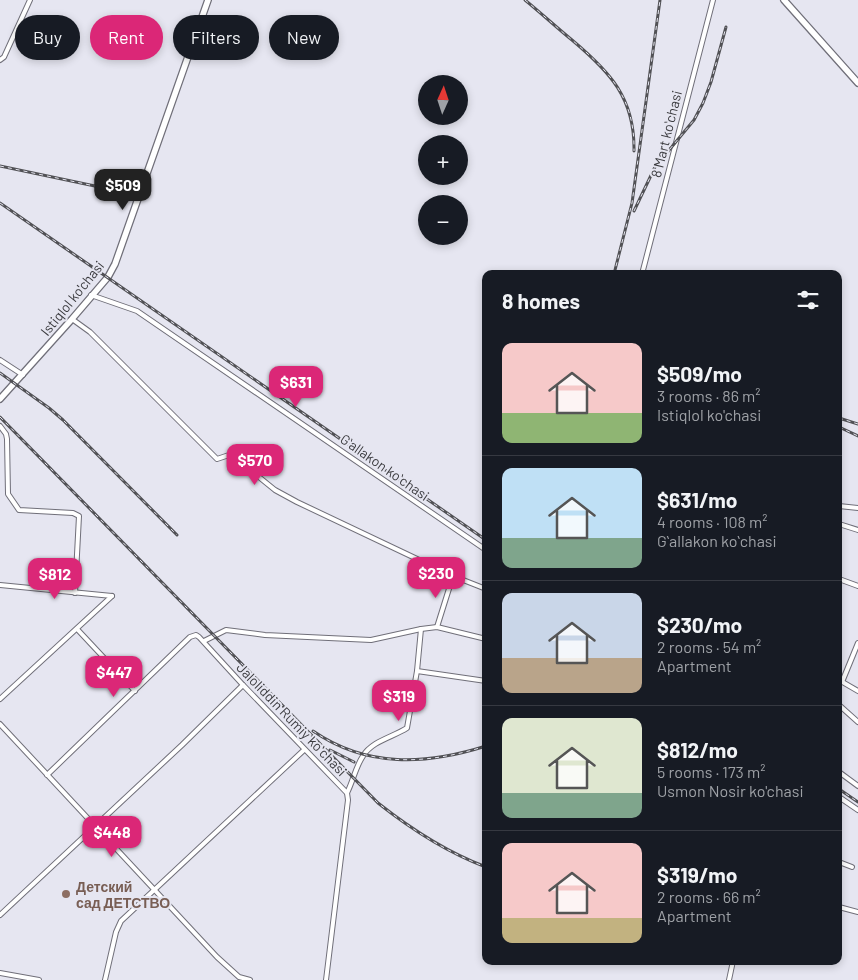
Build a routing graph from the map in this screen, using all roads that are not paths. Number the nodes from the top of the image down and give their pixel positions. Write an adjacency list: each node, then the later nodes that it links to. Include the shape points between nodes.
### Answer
1 (30, 0): 5 (street)
2 (208, 0): 8 (main road, Istiqlol ko'chasi, via 120,253 108,277)
3 (713, 0): 7 (street, 8 Mart koʻchasi)
4 (784, 0): 6 (main road)
5 (0, 60)
6 (858, 83)
7 (643, 270)
8 (91, 295): 9 (main road, Istiqlol ko'chasi); 18 (street, Gʻallakon koʻchasi, via 137,311)
9 (72, 319): 11 (main road, Istiqlol ko'chasi); 19 (street, via 90,332 217,459 233,456 275,490)
10 (0, 360): 11 (street)
11 (23, 375): 12 (main road, Istiqlol ko'chasi)
12 (0, 399)
13 (0, 426): 24 (street, via 7,439 8,494 19,510 79,516)
14 (842, 506): 15 (street)
15 (858, 508)
16 (842, 525): 17 (street)
17 (858, 530)
18 (482, 547)
19 (453, 576): 23 (street); 25 (street)
20 (842, 580): 22 (street)
21 (0, 585): 24 (street)
22 (858, 586)
23 (482, 587)
24 (75, 593): 26 (street, via 112,596)
25 (437, 627): 27 (street); 28 (street)
26 (77, 629): 36 (street); 38 (street)
27 (421, 629): 29 (street, via 371,640 226,630); 31 (street)
28 (482, 638)
29 (204, 641): 35 (street, Jaloliddin Rumiy koʻchasi); 36 (street, Jaloliddin Rumiy koʻchasi, via 193,635)
30 (858, 643): 32 (street)
31 (417, 671): 33 (street); 46 (street, via 407,728 381,741 363,755)
32 (842, 677)
33 (482, 680)
34 (842, 682): 37 (street)
35 (243, 685): 42 (street, Jaloliddin Rumiy koʻchasi); 49 (street)
36 (134, 691): 44 (street)
37 (858, 691)
38 (0, 699)
39 (842, 708): 40 (street)
40 (858, 722)
41 (0, 724): 44 (street)
42 (304, 750): 46 (street, Jaloliddin Rumiy koʻchasi); 52 (street)
43 (842, 774): 45 (street)
44 (47, 776): 49 (street)
45 (858, 786)
46 (347, 793): 62 (street, Jaloliddin Rumiy koʻchasi)
47 (842, 799): 48 (street)
48 (858, 810)
49 (95, 826): 52 (street); 55 (street)
50 (842, 863): 51 (street)
51 (852, 867)
52 (154, 890): 58 (street); 60 (street, via 121,921)
53 (842, 908): 54 (street)
54 (858, 912)
55 (0, 915)
56 (732, 965): 63 (street)
57 (0, 974): 59 (street)
58 (239, 979): 61 (street)
59 (39, 980)
60 (104, 980)
61 (250, 980)
62 (326, 980)
63 (729, 980)

